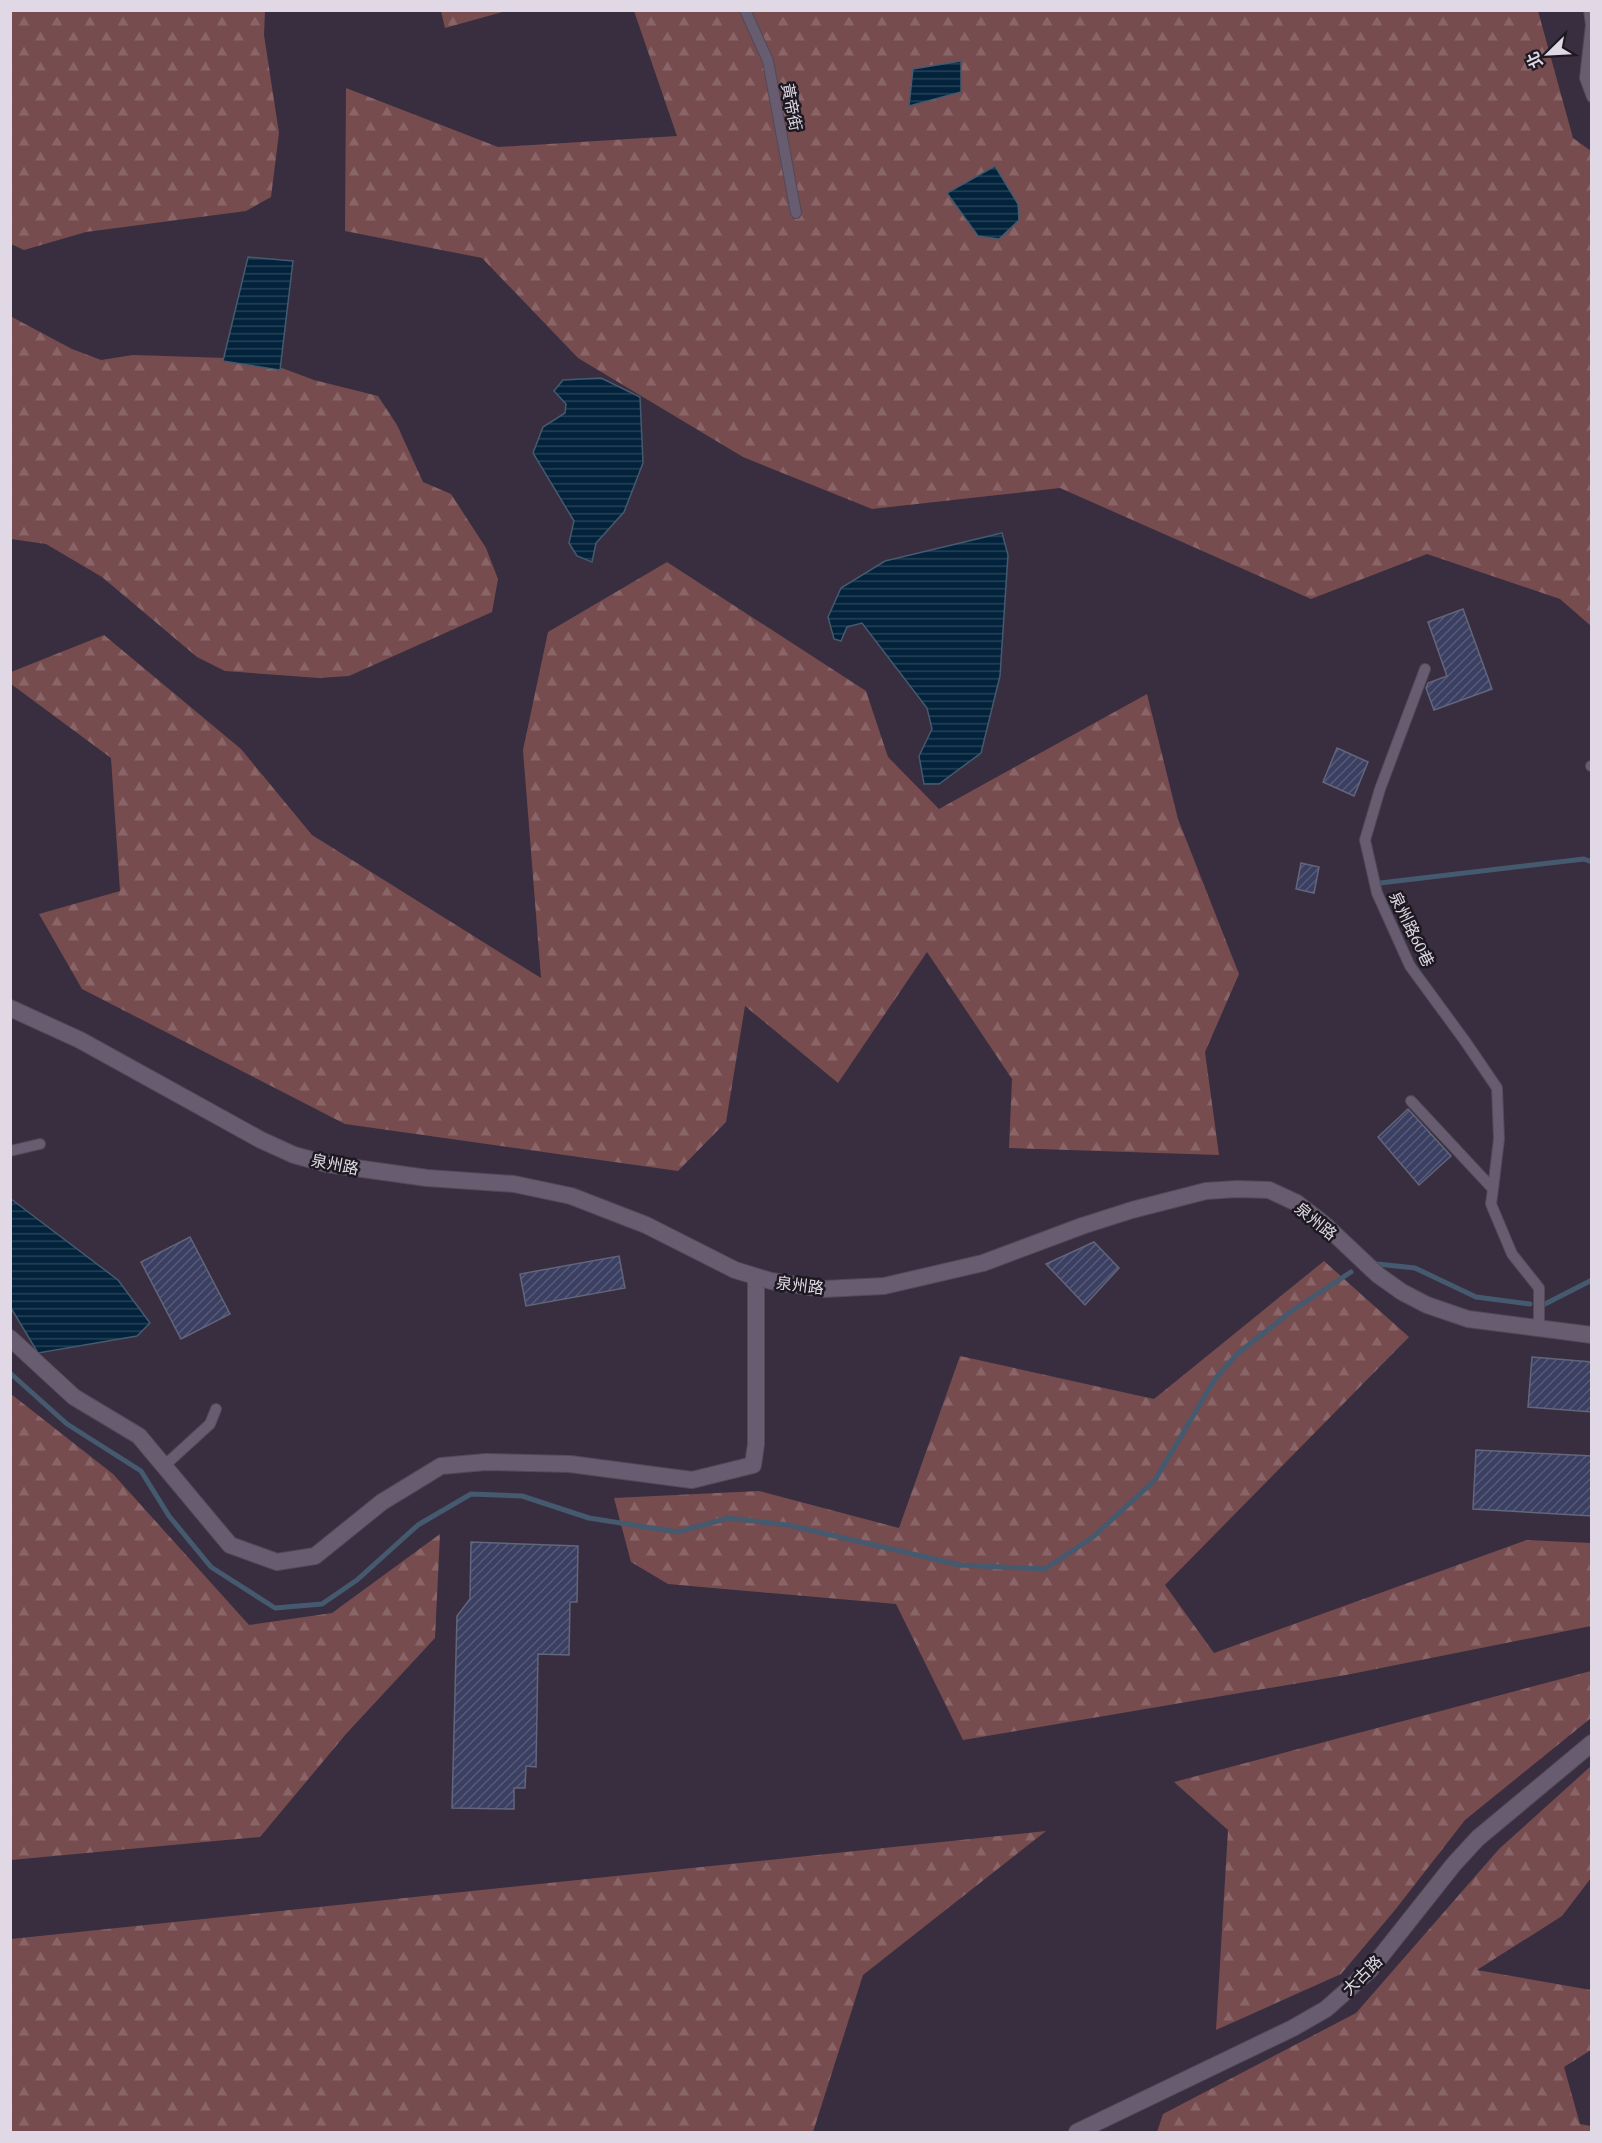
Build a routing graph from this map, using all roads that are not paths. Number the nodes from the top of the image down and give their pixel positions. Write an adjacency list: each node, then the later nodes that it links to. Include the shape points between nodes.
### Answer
1 (745, 10): 4 (lane, 黃帝街, via 768,61)
2 (1588, 10): 3 (lane, via 1591,25 1585,78)
3 (1592, 97)
4 (796, 213)
5 (1425, 669): 10 (lane, 泉州路60巷, via 1365,840 1377,892 1410,966 1497,1089 1499,1139)
6 (10, 1008): 11 (street, 泉州路, via 80,1040 294,1155 327,1164 427,1178 514,1184 571,1196 646,1225)
7 (1411, 1101): 10 (lane)
8 (40, 1144): 9 (lane)
9 (10, 1151)
10 (1492, 1189): 12 (lane, 泉州路60巷, via 1491,1204 1512,1254 1539,1288)
11 (756, 1277): 12 (street, 泉州路, via 824,1289 884,1286 983,1263 1082,1226 1196,1194 1269,1190 1297,1203 1378,1275 1427,1305 1468,1319); 16 (street, via 753,1465 692,1480 570,1464 486,1462 441,1466 382,1502 315,1556 277,1562 230,1545)
12 (1539, 1328): 13 (street, 泉州路)
13 (1592, 1335)
14 (10, 1338): 16 (street, via 74,1397 139,1436)
15 (216, 1409): 16 (lane, via 210,1424)
16 (164, 1466)
17 (1592, 1743): 18 (street, 大古路, via 1478,1838 1370,1970 1326,2009)
18 (1077, 2133)

